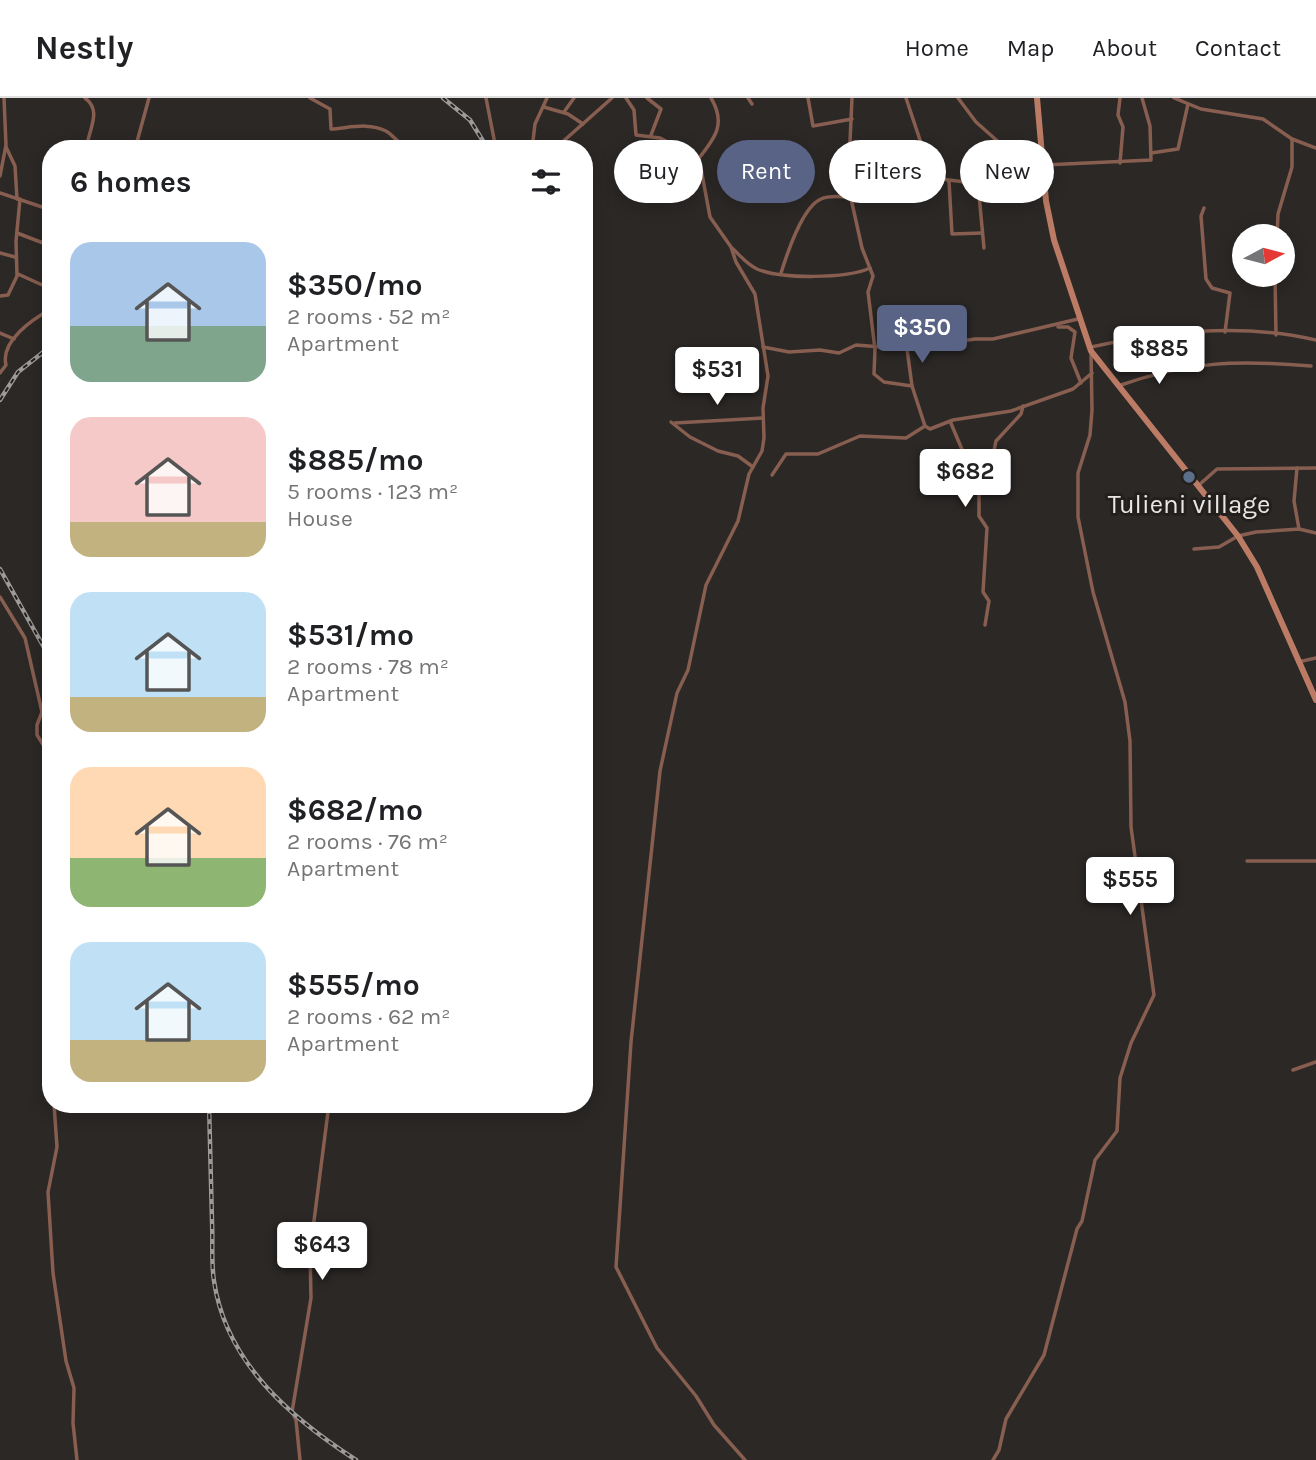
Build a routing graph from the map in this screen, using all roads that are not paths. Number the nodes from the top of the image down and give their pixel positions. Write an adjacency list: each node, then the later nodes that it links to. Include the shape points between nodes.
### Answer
1 (4, 98): 40 (street)
2 (85, 98): 29 (street, via 94,113)
3 (149, 98): 30 (street)
4 (310, 98): 31 (street, via 330,110 331,129 353,125 376,128)
5 (486, 98): 32 (street)
6 (547, 98): 23 (street)
7 (574, 98): 24 (street)
8 (612, 98): 26 (street)
9 (626, 98): 27 (street, via 634,110 635,133)
10 (647, 98): 27 (street, via 662,109)
11 (711, 98): 43 (street, via 719,125)
12 (748, 98): 21 (street)
13 (808, 98): 25 (street, via 813,125)
14 (852, 98): 25 (street)
15 (906, 98): 37 (street)
16 (958, 98): 38 (street)
17 (1037, 98): 39 (street)
18 (1120, 98): 44 (street)
19 (1142, 98): 42 (street)
20 (1174, 98): 22 (street)
21 (752, 104)
22 (1188, 104): 28 (street, via 1262,119); 42 (street, via 1178,149)
23 (544, 107): 24 (street); 33 (street, via 535,124)
24 (564, 112): 26 (street)
25 (852, 119): 36 (street)
26 (583, 124): 34 (street)
27 (650, 136): 35 (street)
28 (1292, 139): 41 (street); 60 (street, via 1292,167)
29 (88, 140)
30 (137, 140)
31 (397, 140)
32 (494, 140)
33 (534, 140)
34 (564, 140)
35 (659, 140)
36 (851, 140)
37 (920, 140)
38 (996, 140)
39 (1040, 140)
40 (6, 145): 45 (street); 54 (street, via 15,166)
41 (1316, 148)
42 (1151, 153): 44 (street, via 1150,160)
43 (703, 154)
44 (1120, 163): 46 (street)
45 (1, 166): 47 (street)
46 (1054, 166)
47 (0, 176)
48 (946, 181): 49 (street)
49 (949, 181): 50 (street); 62 (street, via 952,234)
50 (960, 182)
51 (703, 183): 64 (street, via 708,212)
52 (0, 193): 54 (street)
53 (829, 198): 69 (street, via 815,204 792,238)
54 (19, 199): 58 (street); 61 (street)
55 (851, 203): 68 (street)
56 (980, 203): 62 (street)
57 (1048, 203): 75 (street, via 1054,240)
58 (42, 206)
59 (1204, 208): 77 (street, via 1206,279 1212,288 1230,293)
60 (1278, 224)
61 (17, 233): 63 (street); 67 (street)
62 (982, 233): 65 (street)
63 (42, 243)
64 (731, 247): 69 (street, via 752,266); 82 (street, via 754,290)
65 (984, 248)
66 (0, 253): 67 (street)
67 (16, 258): 70 (street)
68 (870, 268): 69 (street, via 828,277); 83 (street, via 873,278 868,296)
69 (781, 273)
70 (17, 274): 71 (street); 73 (street, via 8,295)
71 (42, 285)
72 (1275, 287): 79 (street)
73 (0, 296)
74 (42, 314): 80 (street)
75 (1079, 319): 76 (street); 85 (street)
76 (1056, 326): 84 (street); 89 (street, via 1075,332 1071,358)
77 (1225, 332): 79 (street); 85 (street, via 1147,336)
78 (0, 333): 80 (street)
79 (1276, 335): 81 (street)
80 (14, 339): 87 (street)
81 (1316, 340)
82 (763, 347): 83 (street, via 839,354 856,345); 94 (street, via 768,376)
83 (875, 349): 84 (street); 91 (street, via 875,377)
84 (907, 349): 91 (street)
85 (1090, 350): 88 (street); 92 (street)
86 (1311, 366): 92 (street, via 1213,362)
87 (0, 373)
88 (1092, 373): 89 (street); 90 (street)
89 (1081, 384): 90 (street); 93 (street)
90 (1093, 384): 124 (street, via 1090,435 1078,473 1078,517 1093,592 1125,702 1131,827 1154,995 1120,1078 1117,1131 1093,1164 1082,1221 1044,1355 1006,1419)
91 (912, 386): 96 (street)
92 (1116, 387): 102 (street)
93 (1023, 406): 95 (street); 101 (street, via 998,437)
94 (764, 418): 97 (street, via 763,445); 97 (street, via 673,423 690,437)
95 (950, 421): 96 (street, via 930,429); 101 (street, via 968,466)
96 (925, 426): 100 (street, via 906,438 860,436 818,454 784,454)
97 (753, 467): 123 (street, via 738,521 706,585 661,768 639,955 616,1267 657,1348)
98 (1297, 468): 99 (street); 102 (street, via 1217,469); 103 (street, via 1294,498)
99 (1316, 468)
100 (772, 475)
101 (982, 475): 108 (street, via 978,512 987,528)
102 (1198, 486): 105 (street)
103 (1299, 529): 104 (street); 105 (street)
104 (1316, 533)
105 (1238, 536): 106 (street, via 1219,547); 110 (street)
106 (1194, 549)
107 (0, 597): 112 (street, via 24,635)
108 (985, 625)
109 (1316, 658): 110 (street)
110 (1298, 662): 111 (street)
111 (1315, 695)
112 (42, 708)
113 (42, 715): 114 (street, via 36,730)
114 (42, 741)
115 (1247, 861): 116 (street)
116 (1316, 861)
117 (1316, 1062): 118 (street)
118 (1293, 1070)
119 (55, 1113): 121 (street, via 57,1147 48,1192 52,1273 66,1361 75,1388)
120 (328, 1113): 122 (street, via 310,1252 311,1298 292,1412)
121 (77, 1460)
122 (300, 1460)
123 (745, 1460)
124 (993, 1460)

